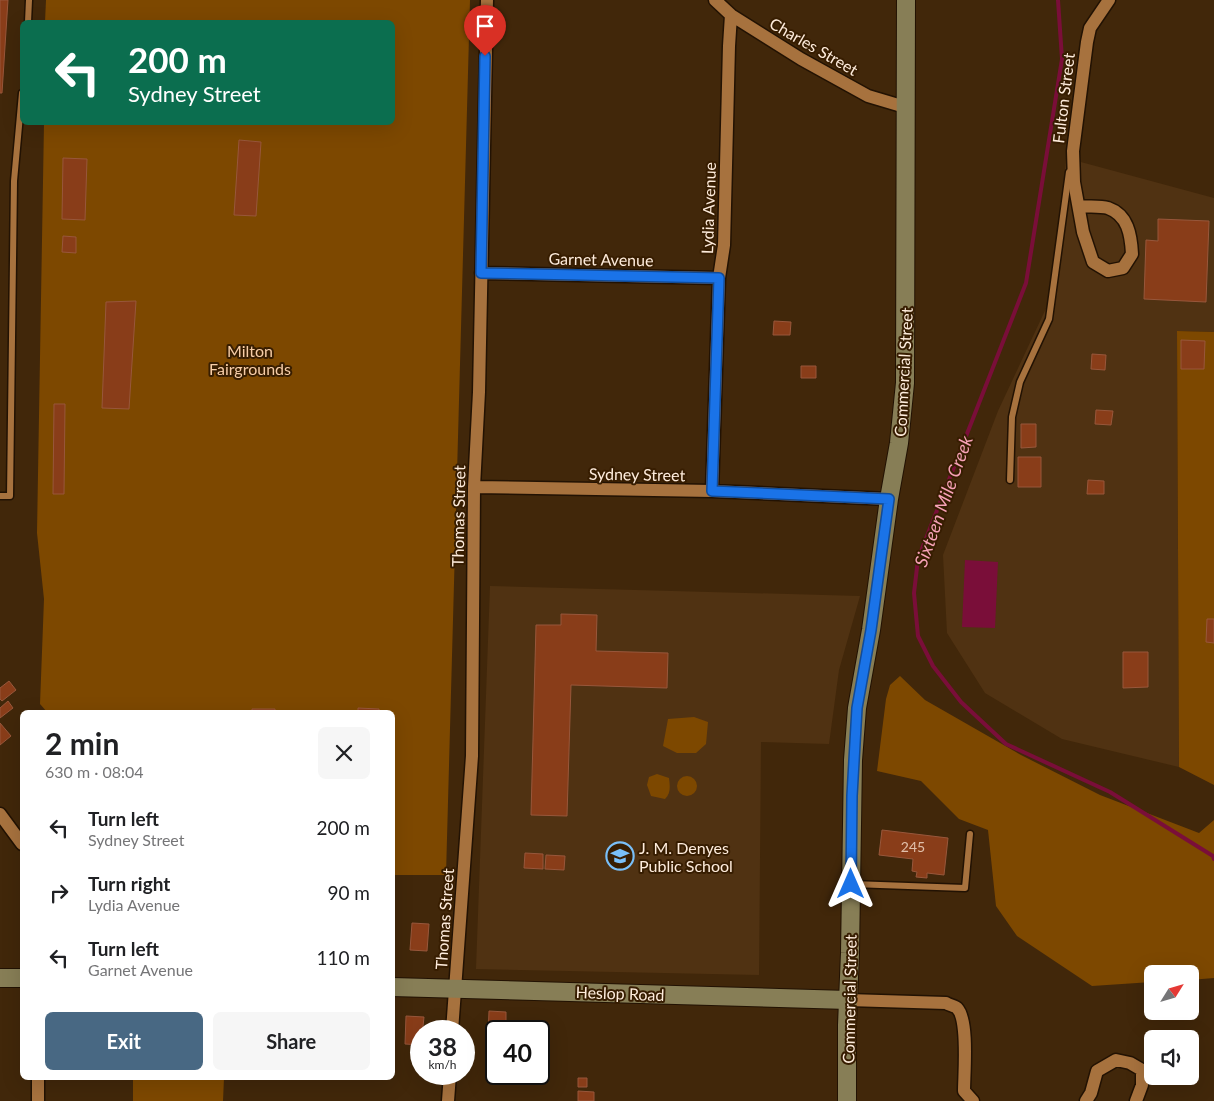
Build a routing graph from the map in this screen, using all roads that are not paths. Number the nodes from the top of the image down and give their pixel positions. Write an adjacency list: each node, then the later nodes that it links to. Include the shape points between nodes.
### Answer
1 (30, 0): 7 (lane)
2 (487, 0): 12 (street, Thomas Street)
3 (715, 0): 6 (street, Charles Street)
4 (906, 0): 8 (street, Commercial Street)
5 (1109, 0): 10 (street, Fulton Street, via 1088,35)
6 (731, 15): 8 (street, Charles Street, via 868,96); 13 (street, Lydia Avenue, via 724,245)
7 (28, 20)
8 (905, 106): 18 (street, Commercial Street, via 906,383 900,443)
9 (20, 115): 17 (lane, via 14,181 10,496)
10 (1073, 151): 11 (street, Fulton Street, via 1074,182); 14 (lane, via 1049,319 1020,382 1012,417)
11 (1080, 206): 11 (street, Fulton Street, via 1083,232 1093,262 1108,271 1123,268 1132,254 1129,228 1125,222 1107,208)
12 (481, 273): 13 (street, Garnet Avenue); 15 (street, Thomas Street)
13 (719, 278): 16 (street, Lydia Avenue)
14 (1010, 480)
15 (474, 487): 16 (street, Sydney Street); 26 (street, Thomas Street, via 472,756)
16 (712, 491): 18 (street, Sydney Street)
17 (0, 496)
18 (889, 499): 22 (street, Commercial Street, via 857,708)
19 (0, 814): 21 (street)
20 (970, 834): 22 (lane, via 965,888)
21 (20, 841)
22 (851, 884): 27 (street, Commercial Street)
23 (0, 978): 24 (street)
24 (20, 978)
25 (395, 987): 26 (street, Heslop Road)
26 (454, 988): 27 (street, Heslop Road); 28 (street, Thomas Street)
27 (848, 1000): 33 (street, Commercial Street); 34 (street, via 946,1003 957,1008 963,1021 964,1091)
28 (453, 1020)
29 (38, 1080): 31 (street)
30 (449, 1085): 32 (street)
31 (38, 1101)
32 (448, 1101)
33 (847, 1101)
34 (973, 1101)
35 (1086, 1101): 36 (street, via 1097,1070 1116,1060 1142,1070 1142,1086)
36 (1136, 1101)

